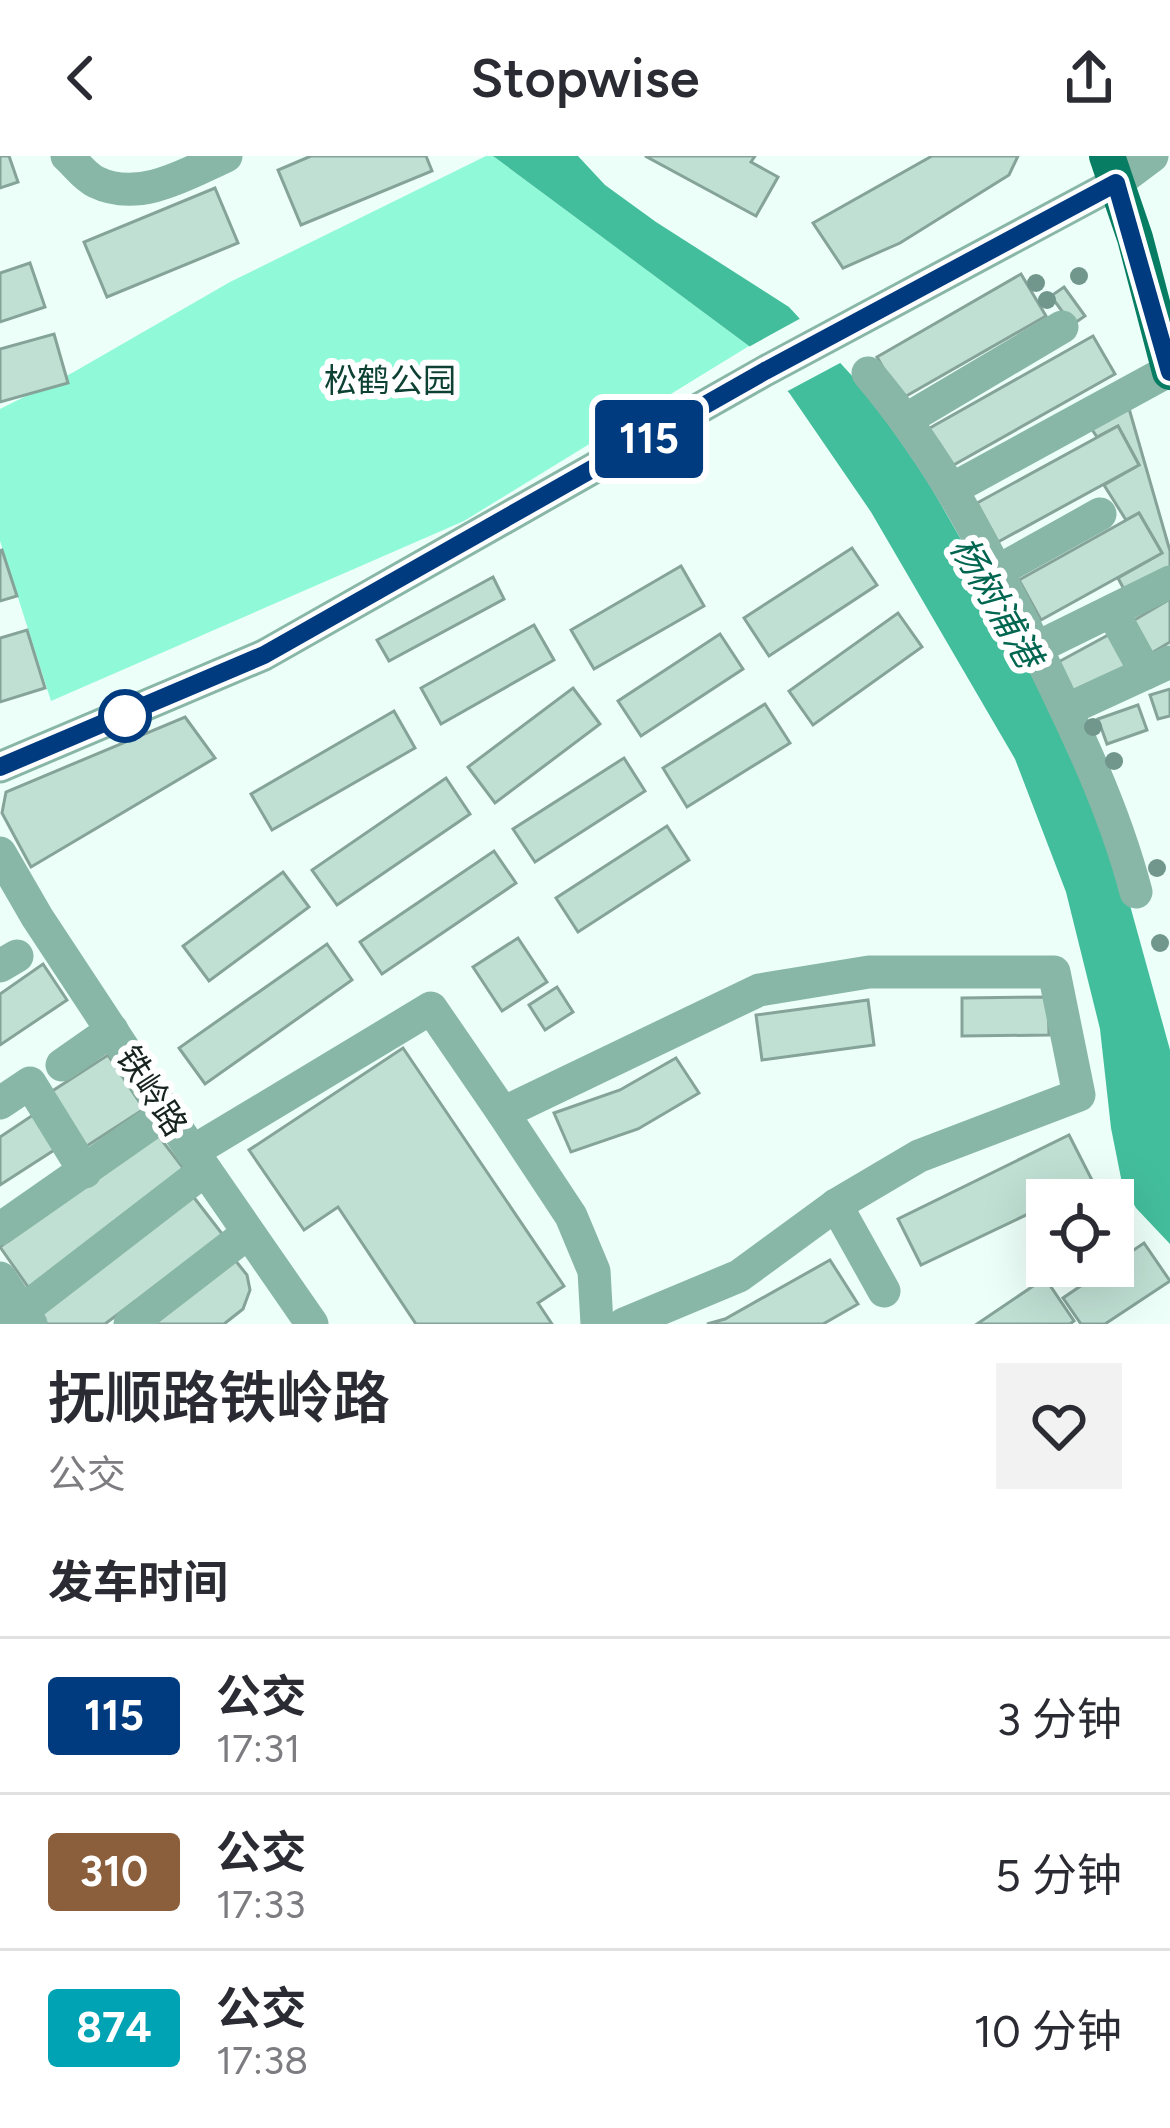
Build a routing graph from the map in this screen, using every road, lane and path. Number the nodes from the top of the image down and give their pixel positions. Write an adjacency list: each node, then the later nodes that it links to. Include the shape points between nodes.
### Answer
1 (67, 156): 2 (street, via 93,181 126,191)
2 (226, 156)
3 (1129, 163): 5 (main road, via 1135,238); 16 (street, via 264,655)
4 (1062, 327): 7 (street)
5 (1170, 370): 8 (street)
6 (868, 373): 7 (street)
7 (907, 419): 8 (street)
8 (954, 488): 10 (street)
9 (1100, 514): 10 (street)
10 (998, 571): 13 (street)
11 (1170, 582): 12 (street)
12 (1112, 610): 13 (street); 14 (street)
13 (1036, 648): 15 (street)
14 (1158, 668): 15 (street)
15 (1066, 710): 18 (street, via 1111,808)
16 (0, 767)
17 (0, 854): 19 (street, 铁岭路)
18 (1136, 892)
19 (112, 1030): 20 (street); 22 (street, 铁岭路)
20 (62, 1065)
21 (0, 1103): 25 (street, via 30,1083)
22 (166, 1114): 24 (street, 铁岭路); 25 (street)
23 (503, 1114): 24 (street, via 430,1008); 26 (street, via 759,990 868,972 1054,972 1079,1095 919,1156); 34 (street, via 572,1216 595,1271)
24 (199, 1161): 28 (street, 铁岭路); 32 (street)
25 (85, 1172): 27 (street)
26 (836, 1205): 30 (street); 35 (street, via 739,1276)
27 (0, 1229)
28 (248, 1233): 31 (street, 铁岭路); 33 (street)
29 (0, 1278): 32 (street)
30 (884, 1291)
31 (298, 1319)
32 (19, 1320)
33 (130, 1324)
34 (597, 1324)
35 (624, 1324)

